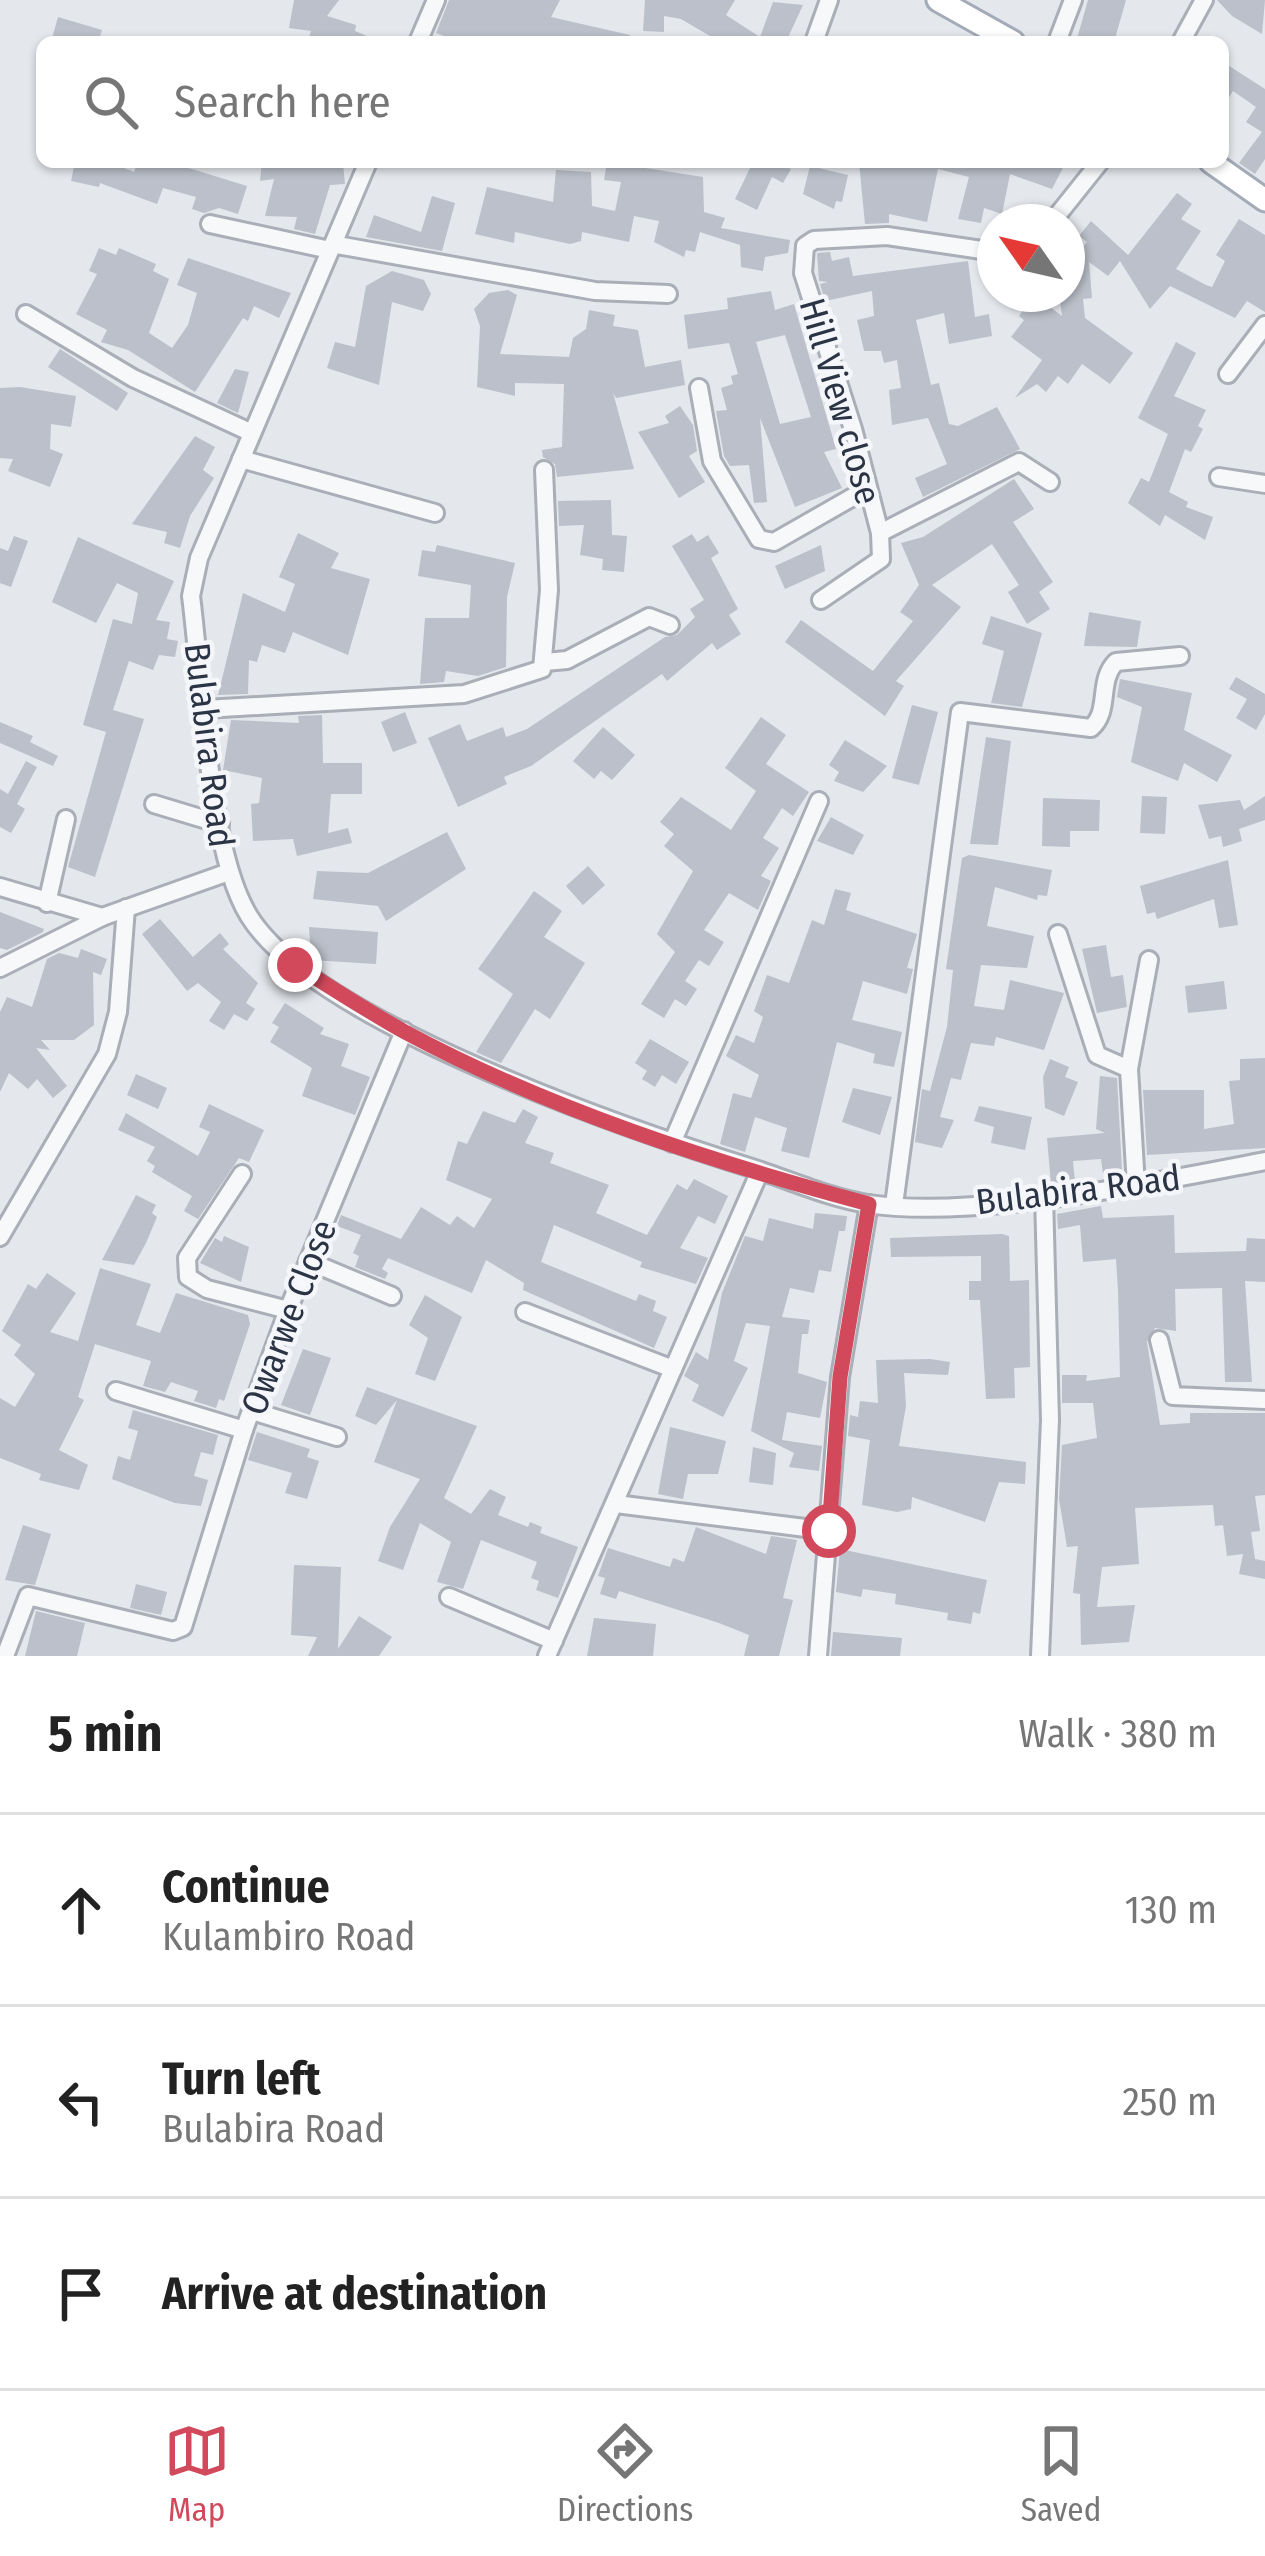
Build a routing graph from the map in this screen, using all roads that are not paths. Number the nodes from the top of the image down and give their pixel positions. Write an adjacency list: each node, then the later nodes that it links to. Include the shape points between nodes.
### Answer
1 (436, 0): 6 (street)
2 (829, 0): 7 (street)
3 (938, 0): 8 (main road)
4 (1073, 0): 9 (street)
5 (1204, 0): 10 (street)
6 (421, 36)
7 (816, 36)
8 (1002, 36)
9 (1059, 36)
10 (1183, 36)
11 (366, 168): 17 (street, Bulabira Road)
12 (1095, 168): 15 (street)
13 (1222, 168): 14 (main road)
14 (1262, 191)
15 (1066, 204)
16 (210, 224): 17 (street)
17 (334, 247): 19 (street, via 595,291); 24 (street, Bulabira Road)
18 (977, 249): 30 (street, Hill View close, via 887,236 805,246 803,273)
19 (668, 294)
20 (26, 314): 24 (street, via 133,378)
21 (1265, 326): 22 (street)
22 (1228, 374)
23 (699, 388): 30 (street, via 712,461 759,539 774,542)
24 (252, 433): 25 (street, Bulabira Road)
25 (241, 459): 31 (street); 37 (street, Bulabira Road, via 190,596)
26 (544, 470): 36 (street)
27 (1219, 477): 29 (street)
28 (1050, 482): 32 (street, via 1019,462)
29 (1265, 484)
30 (866, 490): 32 (street, Hill View close)
31 (435, 513)
32 (880, 532): 33 (street, via 881,560)
33 (820, 600)
34 (670, 625): 36 (street, via 649,617 567,660)
35 (1180, 656): 59 (street, via 1116,662 1091,728 960,712)
36 (545, 662): 37 (street, via 535,674 464,694)
37 (206, 709): 41 (street, Bulabira Road)
38 (819, 800): 52 (street)
39 (154, 804): 41 (street)
40 (66, 819): 44 (street)
41 (220, 824): 42 (street, Bulabira Road)
42 (226, 873): 45 (street); 50 (street, Bulabira Road, via 274,946)
43 (0, 887): 44 (street)
44 (47, 903): 46 (street)
45 (127, 908): 46 (street); 60 (street, via 107,1054)
46 (102, 917): 49 (street)
47 (1058, 934): 51 (street, via 1097,1055)
48 (1149, 960): 51 (street)
49 (0, 968)
50 (404, 1031): 52 (street, Bulabira Road); 61 (street, Owarwe Close)
51 (1129, 1069): 56 (street)
52 (672, 1142): 54 (street, Bulabira Road)
53 (1265, 1162): 56 (street, Bulabira Road)
54 (760, 1171): 58 (street, Bulabira Road); 66 (street)
55 (242, 1174): 63 (street, via 188,1258 188,1277)
56 (1136, 1186): 57 (street, Bulabira Road)
57 (1044, 1196): 59 (street, Bulabira Road); 78 (street, via 1051,1420)
58 (869, 1204): 59 (street, Bulabira Road); 73 (street, via 840,1377)
59 (894, 1204)
60 (0, 1237)
61 (308, 1261): 62 (street); 63 (street, Owarwe Close)
62 (392, 1297)
63 (288, 1310): 69 (street, Owarwe Close)
64 (526, 1312): 66 (street)
65 (1159, 1340): 68 (street, via 1173,1396)
66 (673, 1370): 72 (street)
67 (116, 1391): 70 (street)
68 (1265, 1400)
69 (252, 1411): 70 (street, Owarwe Close); 71 (street)
70 (244, 1430): 76 (street, Owarwe Close, via 183,1627 28,1596)
71 (337, 1437)
72 (616, 1504): 73 (street); 75 (street)
73 (829, 1531): 77 (street)
74 (449, 1597): 75 (street)
75 (550, 1649)
76 (5, 1656)
77 (818, 1656)
78 (1040, 1656)

